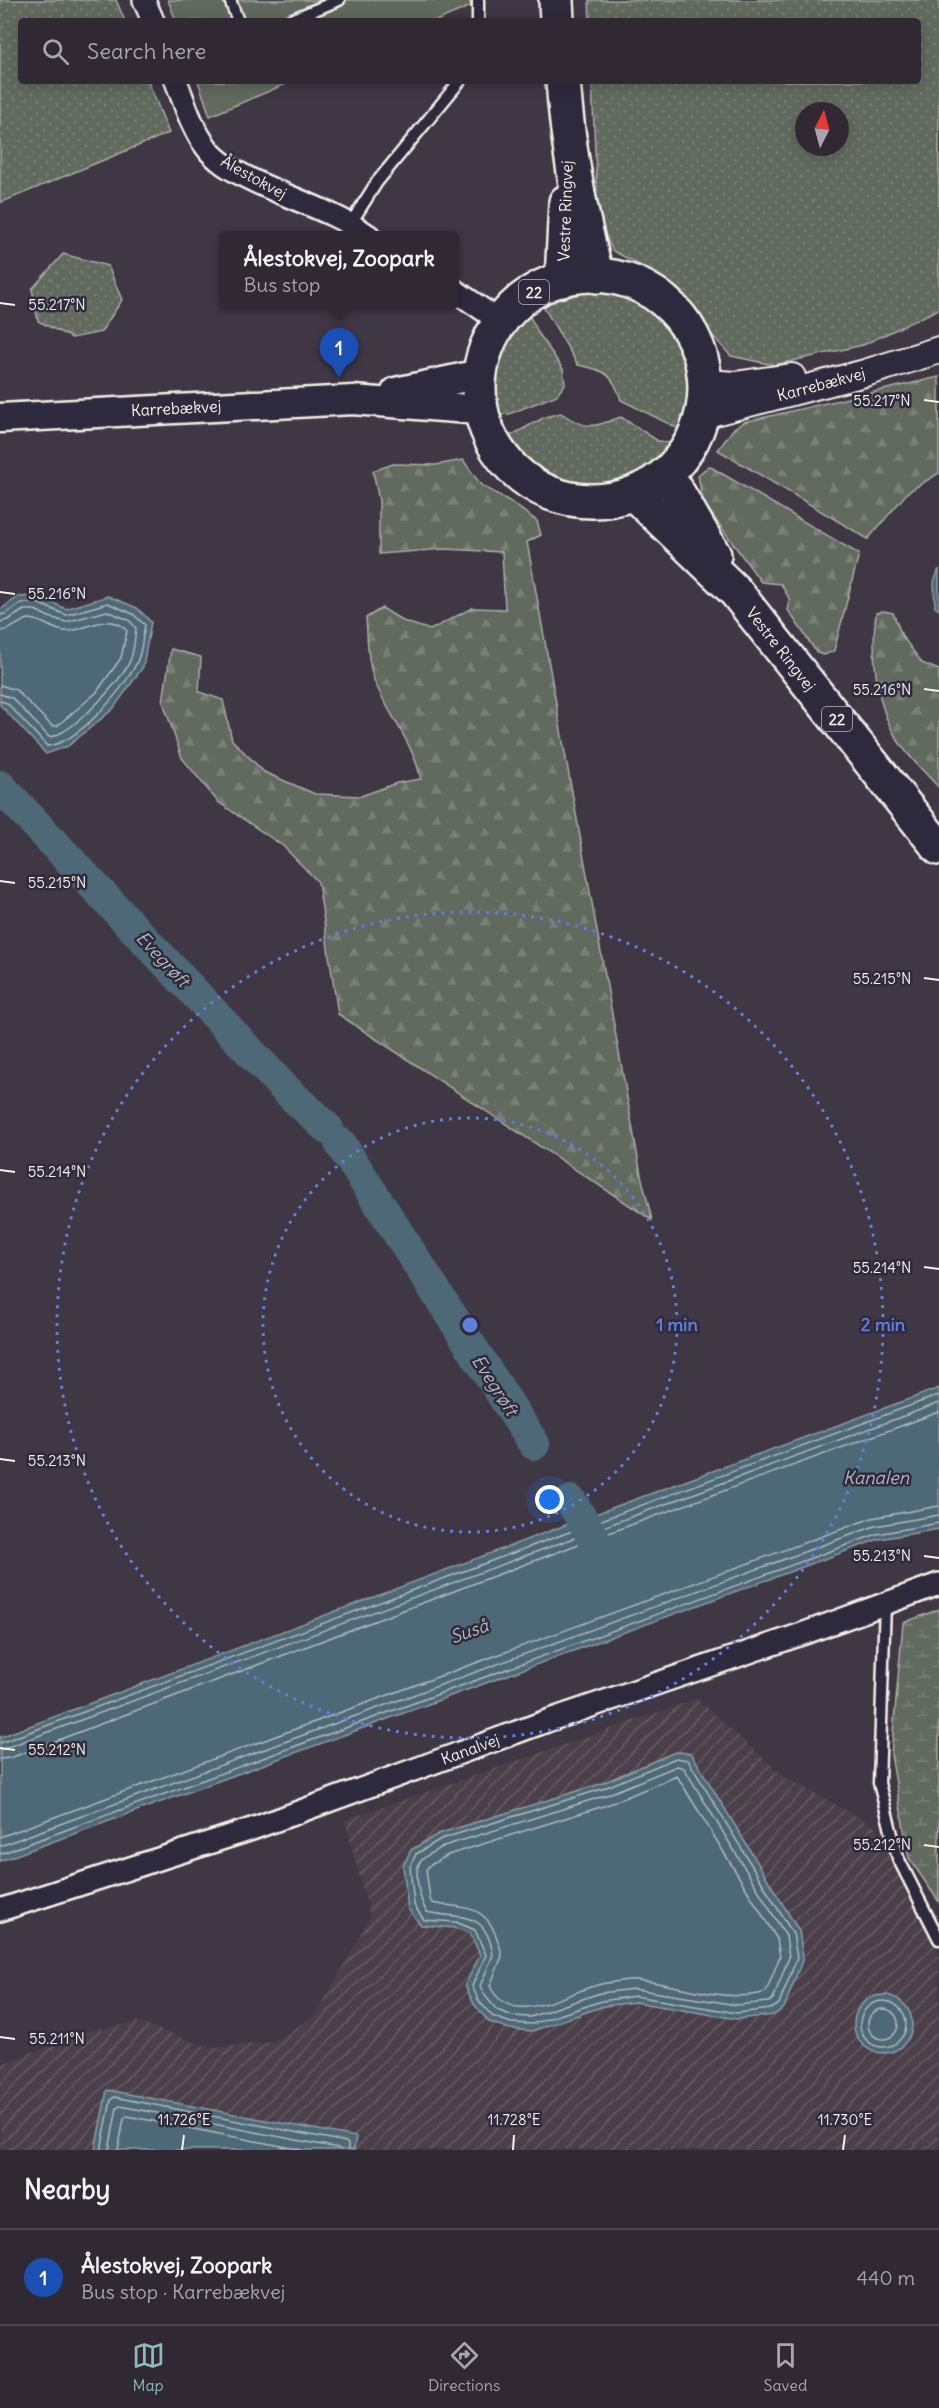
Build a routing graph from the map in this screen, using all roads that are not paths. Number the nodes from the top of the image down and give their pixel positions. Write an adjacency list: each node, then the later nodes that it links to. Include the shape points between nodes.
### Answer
1 (144, 0): 6 (street)
2 (230, 0): 7 (lane)
3 (339, 0): 8 (lane)
4 (478, 0): 9 (lane)
5 (556, 0): 10 (main road)
6 (152, 18)
7 (237, 18)
8 (295, 18)
9 (478, 18)
10 (557, 18)
11 (177, 84): 15 (street, Ålestokvej, via 191,122 207,149 227,166 273,191)
12 (458, 84): 15 (lane, via 377,182)
13 (562, 84): 14 (main road, Vestre Ringvej / 22)
14 (568, 143): 17 (main road, Vestre Ringvej / 22); 18 (main road, Vestre Ringvej / 22)
15 (351, 223): 16 (street, Ålestokvej)
16 (362, 231)
17 (597, 276): 18 (main road, 22); 24 (main road, 22, via 621,279 663,300 680,317 698,348)
18 (562, 280): 20 (main road, 22, via 528,296)
19 (459, 293): 20 (street)
20 (501, 322): 23 (main road, 22, via 491,338)
21 (939, 336): 24 (street, Karrebækvej, via 861,361 778,380 735,385)
22 (939, 350): 27 (street, Karrebækvej)
23 (480, 374): 25 (main road, Karrebækvej); 26 (main road, 22)
24 (706, 383): 27 (main road, 22)
25 (352, 400): 26 (main road, Karrebækvej); 28 (main road, Karrebækvej)
26 (482, 410): 30 (main road, 22, via 501,455 538,488 585,501)
27 (702, 415): 29 (main road, 22, via 695,437)
28 (0, 418)
29 (667, 474): 30 (main road, 22); 31 (main road, Vestre Ringvej / 22)
30 (634, 494): 31 (main road, Vestre Ringvej / 22)
31 (735, 591): 32 (main road, Vestre Ringvej / 22)
32 (939, 848)
33 (939, 1584): 34 (street, Kanalvej)
34 (885, 1603): 35 (street, Kanalvej, via 252,1829); 36 (lane, via 879,1783 898,1858)
35 (0, 1910)
36 (939, 1939)

